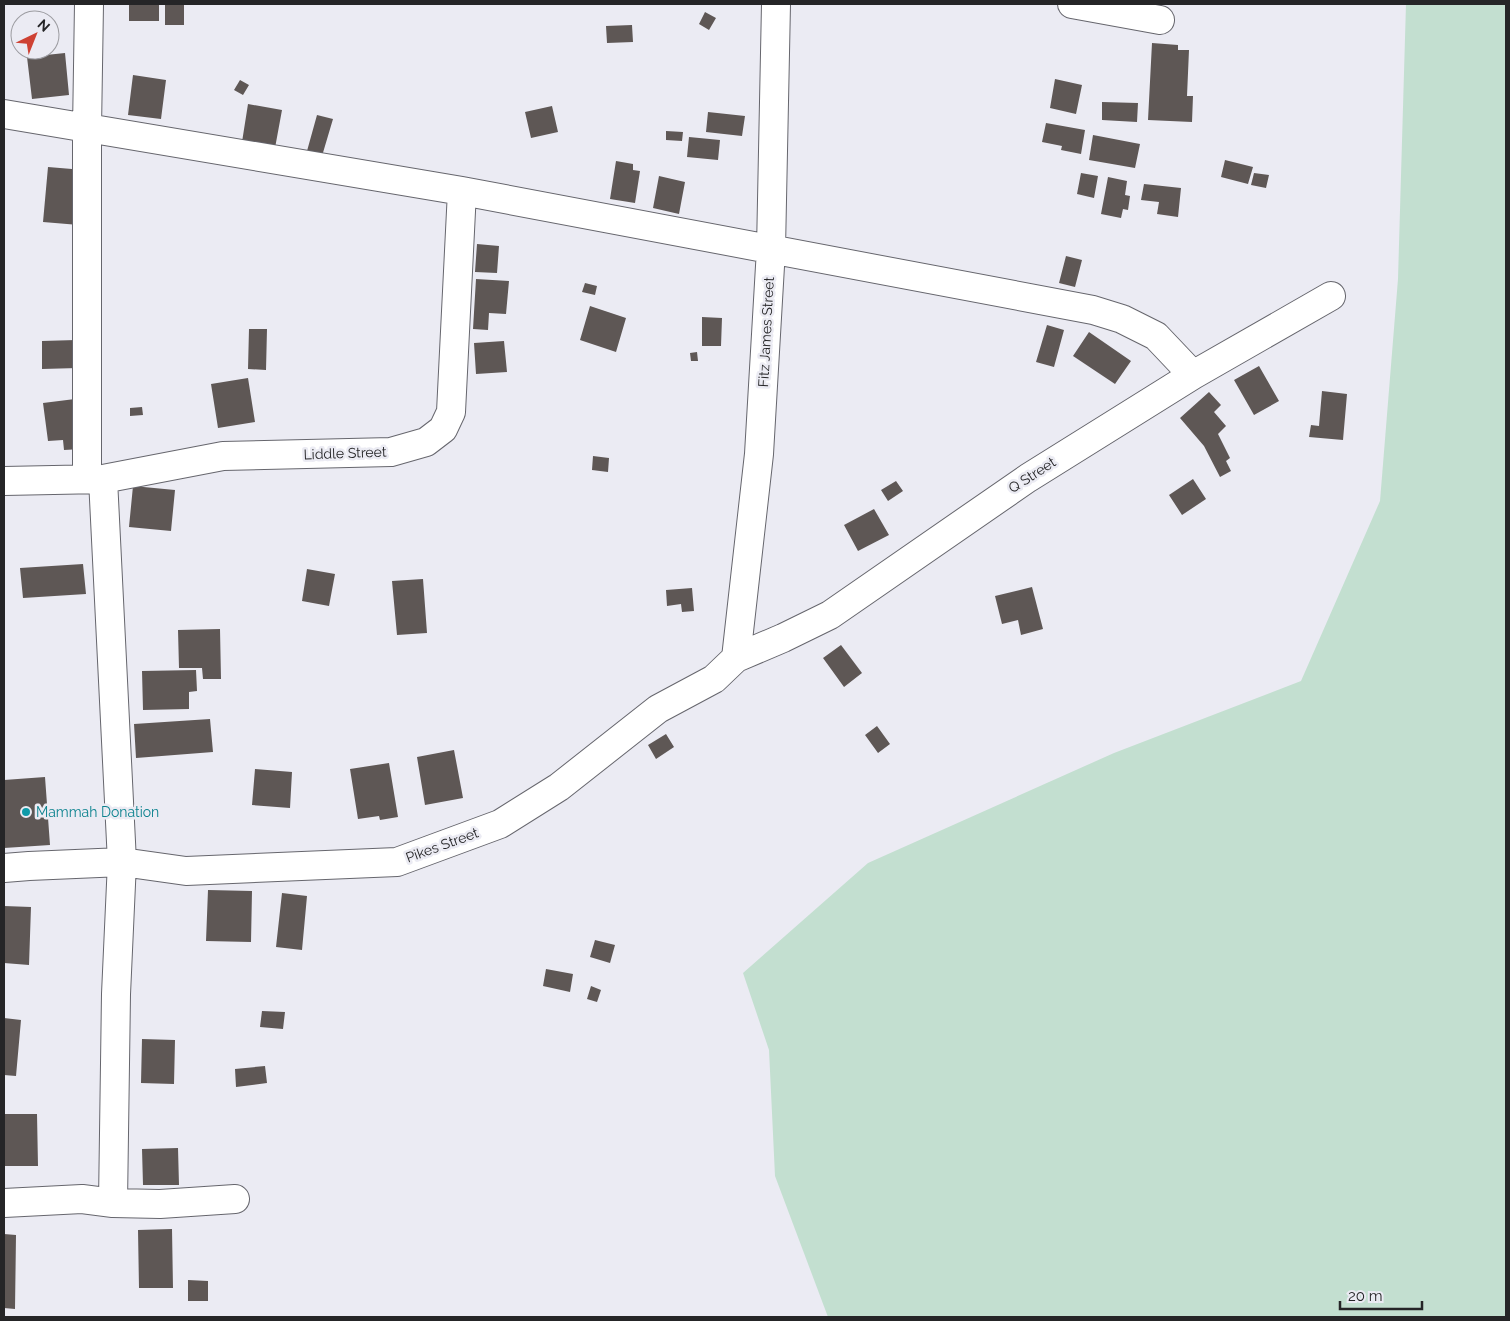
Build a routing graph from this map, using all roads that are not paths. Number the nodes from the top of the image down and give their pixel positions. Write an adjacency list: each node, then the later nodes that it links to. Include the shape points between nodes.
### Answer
1 (89, 4): 6 (street)
2 (776, 4): 8 (street, Fitz James Street)
3 (1072, 4): 4 (street)
4 (1160, 20)
5 (4, 114): 6 (street)
6 (87, 129): 7 (street); 11 (street)
7 (462, 192): 8 (street); 11 (street, Liddle Street, via 451,412 443,429 426,442 391,452 223,456)
8 (771, 249): 10 (street, via 1093,310 1122,319 1156,336); 13 (street, Fitz James Street, via 759,454)
9 (1331, 296): 10 (street, Q Street)
10 (1193, 375): 13 (street, Q Street, via 1028,478 830,615)
11 (95, 478): 12 (street, Liddle Street); 14 (street)
12 (4, 481)
13 (736, 658): 14 (street, Pikes Street, via 714,679 658,709 559,787 500,824 397,862 186,871)
14 (122, 862): 15 (street, Pikes Street); 17 (street, via 116,994)
15 (4, 868)
16 (235, 1200): 17 (street)
17 (113, 1203): 18 (street, via 82,1199)
18 (4, 1204)

